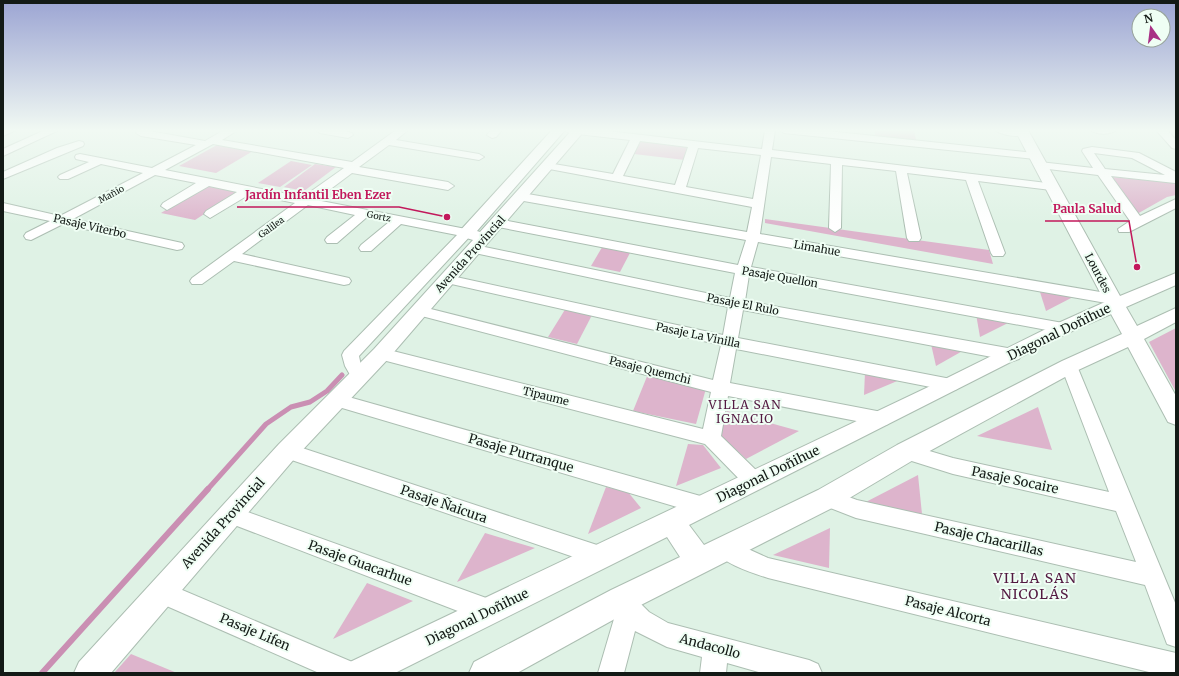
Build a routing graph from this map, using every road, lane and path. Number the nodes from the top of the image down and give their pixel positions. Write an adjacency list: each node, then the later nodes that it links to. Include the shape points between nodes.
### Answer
1 (1037, 161): 33 (street, Lourdes)
2 (35, 162): 24 (street)
3 (99, 162): 25 (street)
4 (103, 162): 21 (street, Gortz)
5 (174, 162): 21 (street, Mañio)
6 (315, 162): 19 (street)
7 (361, 162): 19 (street, Galilea)
8 (535, 162): 54 (street, Avenida Provincial)
9 (551, 162): 18 (street, Avenida Provincial)
10 (625, 162): 28 (street)
11 (688, 162): 35 (street)
12 (766, 162): 39 (street)
13 (833, 162): 14 (street)
14 (837, 162): 20 (street); 48 (street)
15 (1040, 162): 22 (street)
16 (1094, 162): 22 (street)
17 (1147, 162): 27 (street)
18 (548, 166): 28 (street); 36 (street, Avenida Provincial)
19 (352, 168): 32 (street); 37 (street, Galilea)
20 (902, 169): 26 (street); 52 (street)
21 (155, 171): 31 (street, Gortz); 44 (street, Mañio)
22 (1101, 172): 29 (street); 46 (street)
23 (52, 175): 25 (street)
24 (3, 176)
25 (64, 177): 30 (street)
26 (971, 177): 33 (street); 57 (street)
27 (1176, 177)
28 (616, 179): 35 (street)
29 (1176, 180)
30 (81, 181)
31 (207, 182): 34 (street, Gortz); 40 (street)
32 (448, 186)
33 (1051, 186): 64 (street, Lourdes)
34 (248, 190): 37 (street, Gortz); 43 (street)
35 (679, 190): 39 (street)
36 (522, 197): 47 (street, Avenida Provincial); 51 (street, Limahue)
37 (306, 201): 42 (street, Gortz); 58 (street, Galilea)
38 (1176, 203): 46 (street)
39 (758, 204): 51 (street)
40 (167, 206)
41 (3, 207): 44 (street, Pasaje Viterbo)
42 (365, 213): 45 (street, Gortz); 53 (street)
43 (210, 214)
44 (62, 220): 50 (street, Mañio); 55 (street, Pasaje Viterbo)
45 (398, 220): 54 (street, Gortz); 56 (street)
46 (1137, 221): 49 (street)
47 (498, 223): 54 (street, Avenida Provincial); 59 (street, Pasaje Quellon)
48 (835, 228)
49 (1124, 229)
50 (31, 236)
51 (753, 237): 59 (street); 64 (street, Limahue)
52 (914, 238)
53 (332, 240)
54 (475, 240): 61 (street, Avenida Provincial); 65 (street, Pasaje El Rulo); 74 (street, Avenida Provincial, via 350,355)
55 (177, 246)
56 (366, 248)
57 (998, 253)
58 (232, 256): 62 (street, Galilea); 63 (street)
59 (743, 270): 65 (street); 68 (street, Pasaje Quellon)
60 (1176, 278): 64 (street, Diagonal Doñihue)
61 (446, 279): 66 (street, Avenida Provincial); 70 (street, Pasaje La Vinilla)
62 (197, 281)
63 (344, 281)
64 (1114, 302): 68 (street, Diagonal Doñihue); 69 (street, Lourdes)
65 (737, 304): 70 (street); 72 (street, Pasaje El Rulo)
66 (419, 311): 71 (street, Avenida Provincial); 76 (street, Pasaje Quemchi)
67 (1176, 314): 69 (street)
68 (1063, 328): 72 (street, Diagonal Doñihue)
69 (1133, 336): 73 (street); 78 (street, Lourdes)
70 (729, 342): 75 (street, Pasaje La Vinilla); 76 (street)
71 (381, 354): 74 (street, Avenida Provincial); 80 (street, Tipaume)
72 (1013, 355): 75 (street, Diagonal Doñihue)
73 (1069, 366): 82 (street); 85 (street)
74 (359, 376): 77 (street, Avenida Provincial)
75 (951, 385): 79 (street, Diagonal Doñihue)
76 (721, 388): 79 (street, Pasaje Quemchi); 80 (street)
77 (338, 400): 81 (street, Avenida Provincial); 86 (street, Pasaje Purranque)
78 (1176, 416)
79 (882, 418): 83 (street, Diagonal Doñihue)
80 (711, 438): 83 (street)
81 (287, 451): 87 (street, Avenida Provincial); 90 (street, Pasaje Ñaicura)
82 (906, 452): 84 (street); 85 (street, Pasaje Socaire, via 953,466)
83 (754, 481): 86 (street, Diagonal Doñihue)
84 (827, 498): 89 (street); 92 (street, Pasaje Chacarillas, via 856,509)
85 (1124, 504): 92 (street)
86 (704, 506): 88 (street, Diagonal Doñihue)
87 (231, 514): 93 (street, Avenida Provincial); 95 (street, Pasaje Guacarhue)
88 (671, 521): 90 (street, Diagonal Doñihue); 91 (street)
89 (724, 548): 91 (street); 98 (street, Pasaje Alcorta, via 768,568)
90 (600, 556): 95 (street, Diagonal Doñihue)
91 (699, 561): 94 (street)
92 (1152, 576): 96 (street)
93 (161, 592): 99 (street, Avenida Provincial); 100 (street, Pasaje Lifen)
94 (624, 606): 97 (street, Andacollo, via 654,630); 102 (street); 103 (street)
95 (489, 611): 101 (street, Diagonal Doñihue)
96 (1176, 635)
97 (716, 648): 104 (street); 105 (street, Andacollo)
98 (1176, 666)
99 (90, 673)
100 (348, 673)
101 (361, 673)
102 (485, 673)
103 (611, 673)
104 (713, 673)
105 (809, 673)

